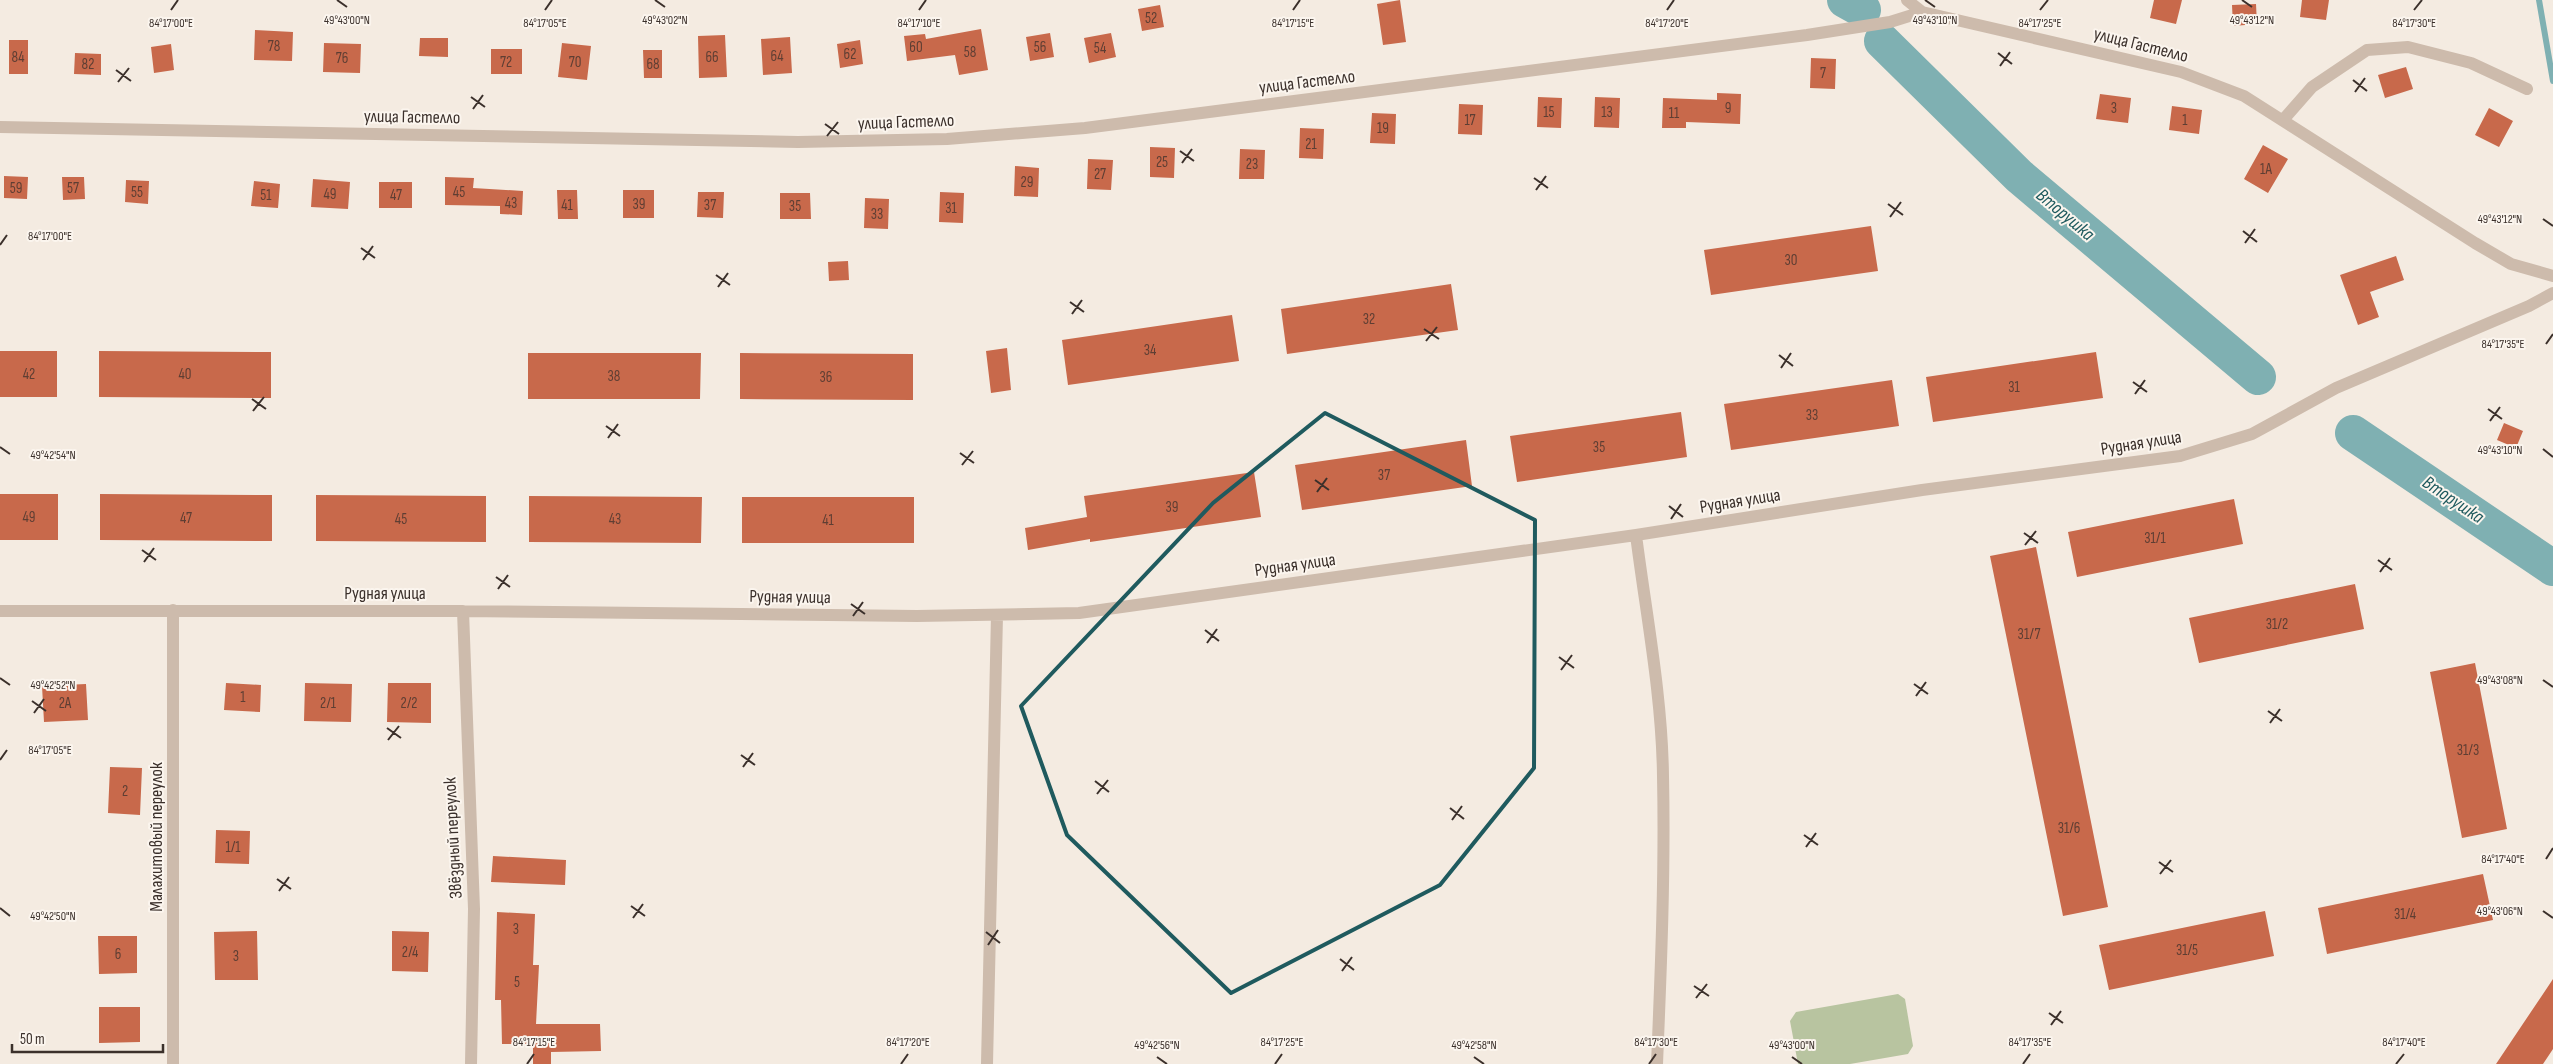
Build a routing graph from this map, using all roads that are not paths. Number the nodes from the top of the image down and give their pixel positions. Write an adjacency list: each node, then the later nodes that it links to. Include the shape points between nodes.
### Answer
1 (1907, 0): 2 (street)
2 (1922, 12): 4 (street, улица Гастелло, via 2181,72 2244,96); 5 (street, улица Гастелло, via 1890,22 1807,35 1084,128 947,139 798,142)
3 (2527, 89): 4 (street, via 2471,63 2417,49 2367,50 2312,87)
4 (2283, 120): 6 (street, улица Гастелло, via 2504,260)
5 (0, 127)
6 (2553, 276)
7 (2553, 293): 8 (street, Рудная улица, via 2336,388 2252,434 2180,456 1929,489)
8 (1636, 534): 12 (street, Рудная улица, via 1078,613); 16 (street, via 1658,702 1663,774 1663,920)
9 (173, 610): 10 (street, Рудная улица); 11 (street, Рудная улица); 13 (street, Малахитовый переулок)
10 (0, 611)
11 (463, 611): 12 (street, Рудная улица); 14 (street, Звёздный переулок, via 474,909)
12 (997, 615): 15 (street)
13 (173, 1064)
14 (471, 1064)
15 (987, 1064)
16 (1657, 1064)

